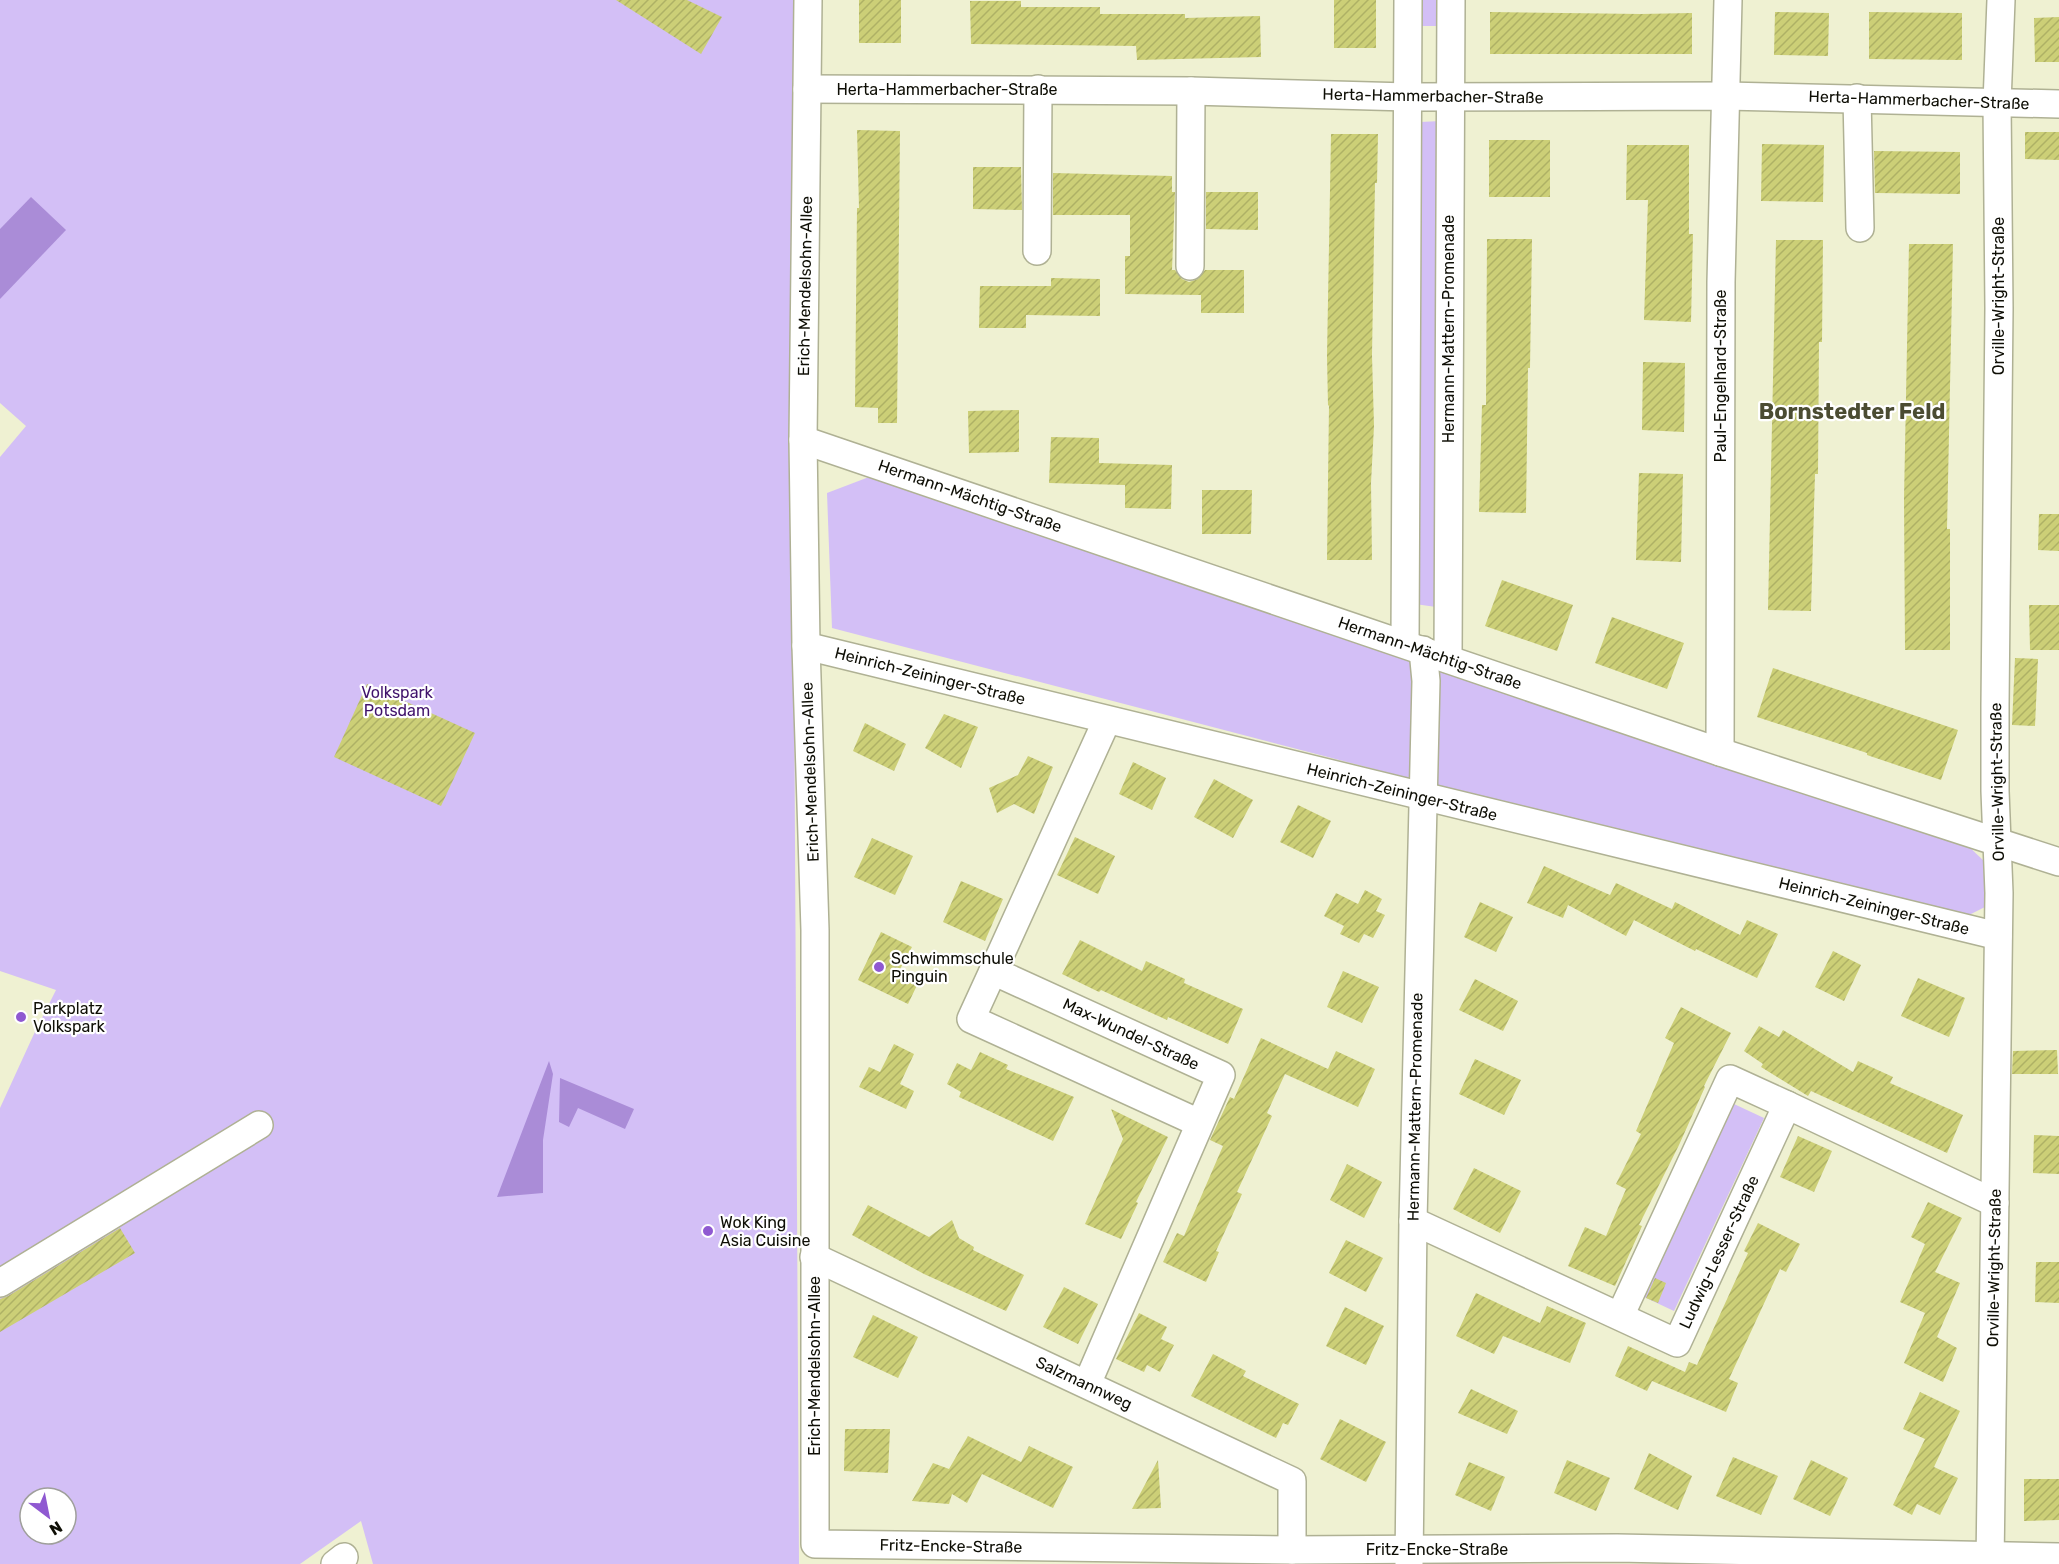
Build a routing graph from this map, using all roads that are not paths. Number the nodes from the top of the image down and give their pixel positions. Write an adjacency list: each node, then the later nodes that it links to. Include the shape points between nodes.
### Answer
1 (808, 0): 6 (street, Erich-Mendelsohn-Allee)
2 (1408, 0): 10 (street, Hermann-Mattern-Promenade)
3 (1451, 0): 11 (street, Hermann-Mattern-Promenade)
4 (1728, 0): 9 (street, Paul-Engelhard-Straße)
5 (2001, 0): 13 (street, Orville-Wright-Straße)
6 (807, 89): 7 (street, Herta-Hammerbacher-Straße); 18 (street, Erich-Mendelsohn-Allee)
7 (1038, 89): 8 (street, Herta-Hammerbacher-Straße); 16 (street)
8 (1191, 91): 10 (street, Herta-Hammerbacher-Straße); 17 (street)
9 (1726, 96): 11 (street, Herta-Hammerbacher-Straße); 12 (street, Herta-Hammerbacher-Straße); 22 (street, Paul-Engelhard-Straße, via 1721,282)
10 (1408, 97): 11 (street, Herta-Hammerbacher-Straße); 20 (street, Hermann-Mattern-Promenade)
11 (1449, 97): 20 (street, Hermann-Mattern-Promenade)
12 (1857, 98): 13 (street, Herta-Hammerbacher-Straße); 15 (street)
13 (1997, 103): 14 (street, Herta-Hammerbacher-Straße); 24 (street, Orville-Wright-Straße)
14 (2059, 104)
15 (1860, 228)
16 (1037, 251)
17 (1190, 266)
18 (803, 440): 19 (street, Erich-Mendelsohn-Allee); 20 (street, Hermann-Mächtig-Straße)
19 (806, 646): 21 (street, Heinrich-Zeininger-Straße); 33 (street, Erich-Mendelsohn-Allee, via 815,930)
20 (1425, 651): 22 (street, Hermann-Mächtig-Straße); 23 (street, Hermann-Mattern-Promenade)
21 (1107, 720): 23 (street, Heinrich-Zeininger-Straße); 27 (street)
22 (1720, 752): 24 (street, Hermann-Mächtig-Straße)
23 (1423, 797): 26 (street, Heinrich-Zeininger-Straße); 32 (street, Hermann-Mattern-Promenade)
24 (1997, 841): 25 (street, Hermann-Mächtig-Straße); 26 (street, Orville-Wright-Straße)
25 (2059, 862)
26 (1998, 936): 31 (street, Orville-Wright-Straße)
27 (993, 971): 29 (street, Max-Wundel-Straße, via 1221,1076); 29 (street, via 971,1019)
28 (1787, 1105): 31 (street); 35 (street, via 1731,1079); 35 (street, Ludwig-Lesser-Straße, via 1677,1342)
29 (1199, 1123): 36 (street, Max-Wundel-Straße)
30 (259, 1125): 34 (street)
31 (1995, 1203): 45 (street, Orville-Wright-Straße)
32 (1413, 1221): 35 (street, Ludwig-Lesser-Straße); 42 (street, Hermann-Mattern-Promenade)
33 (814, 1257): 36 (street, Salzmannweg); 37 (street, Erich-Mendelsohn-Allee)
34 (0, 1283)
35 (1620, 1316)
36 (1087, 1384): 38 (street, Salzmannweg, via 1292,1481)
37 (814, 1544): 39 (street, Fritz-Encke-Straße)
38 (1292, 1550): 40 (street, Fritz-Encke-Straße); 42 (street, Fritz-Encke-Straße)
39 (928, 1555): 40 (street, Fritz-Encke-Straße)
40 (1171, 1555)
41 (1617, 1556): 42 (street, Fritz-Encke-Straße); 43 (street, Fritz-Encke-Straße)
42 (1409, 1557)
43 (1795, 1557): 45 (street, Fritz-Encke-Straße)
44 (2059, 1557): 45 (street, Fritz-Encke-Straße)
45 (1990, 1560)

